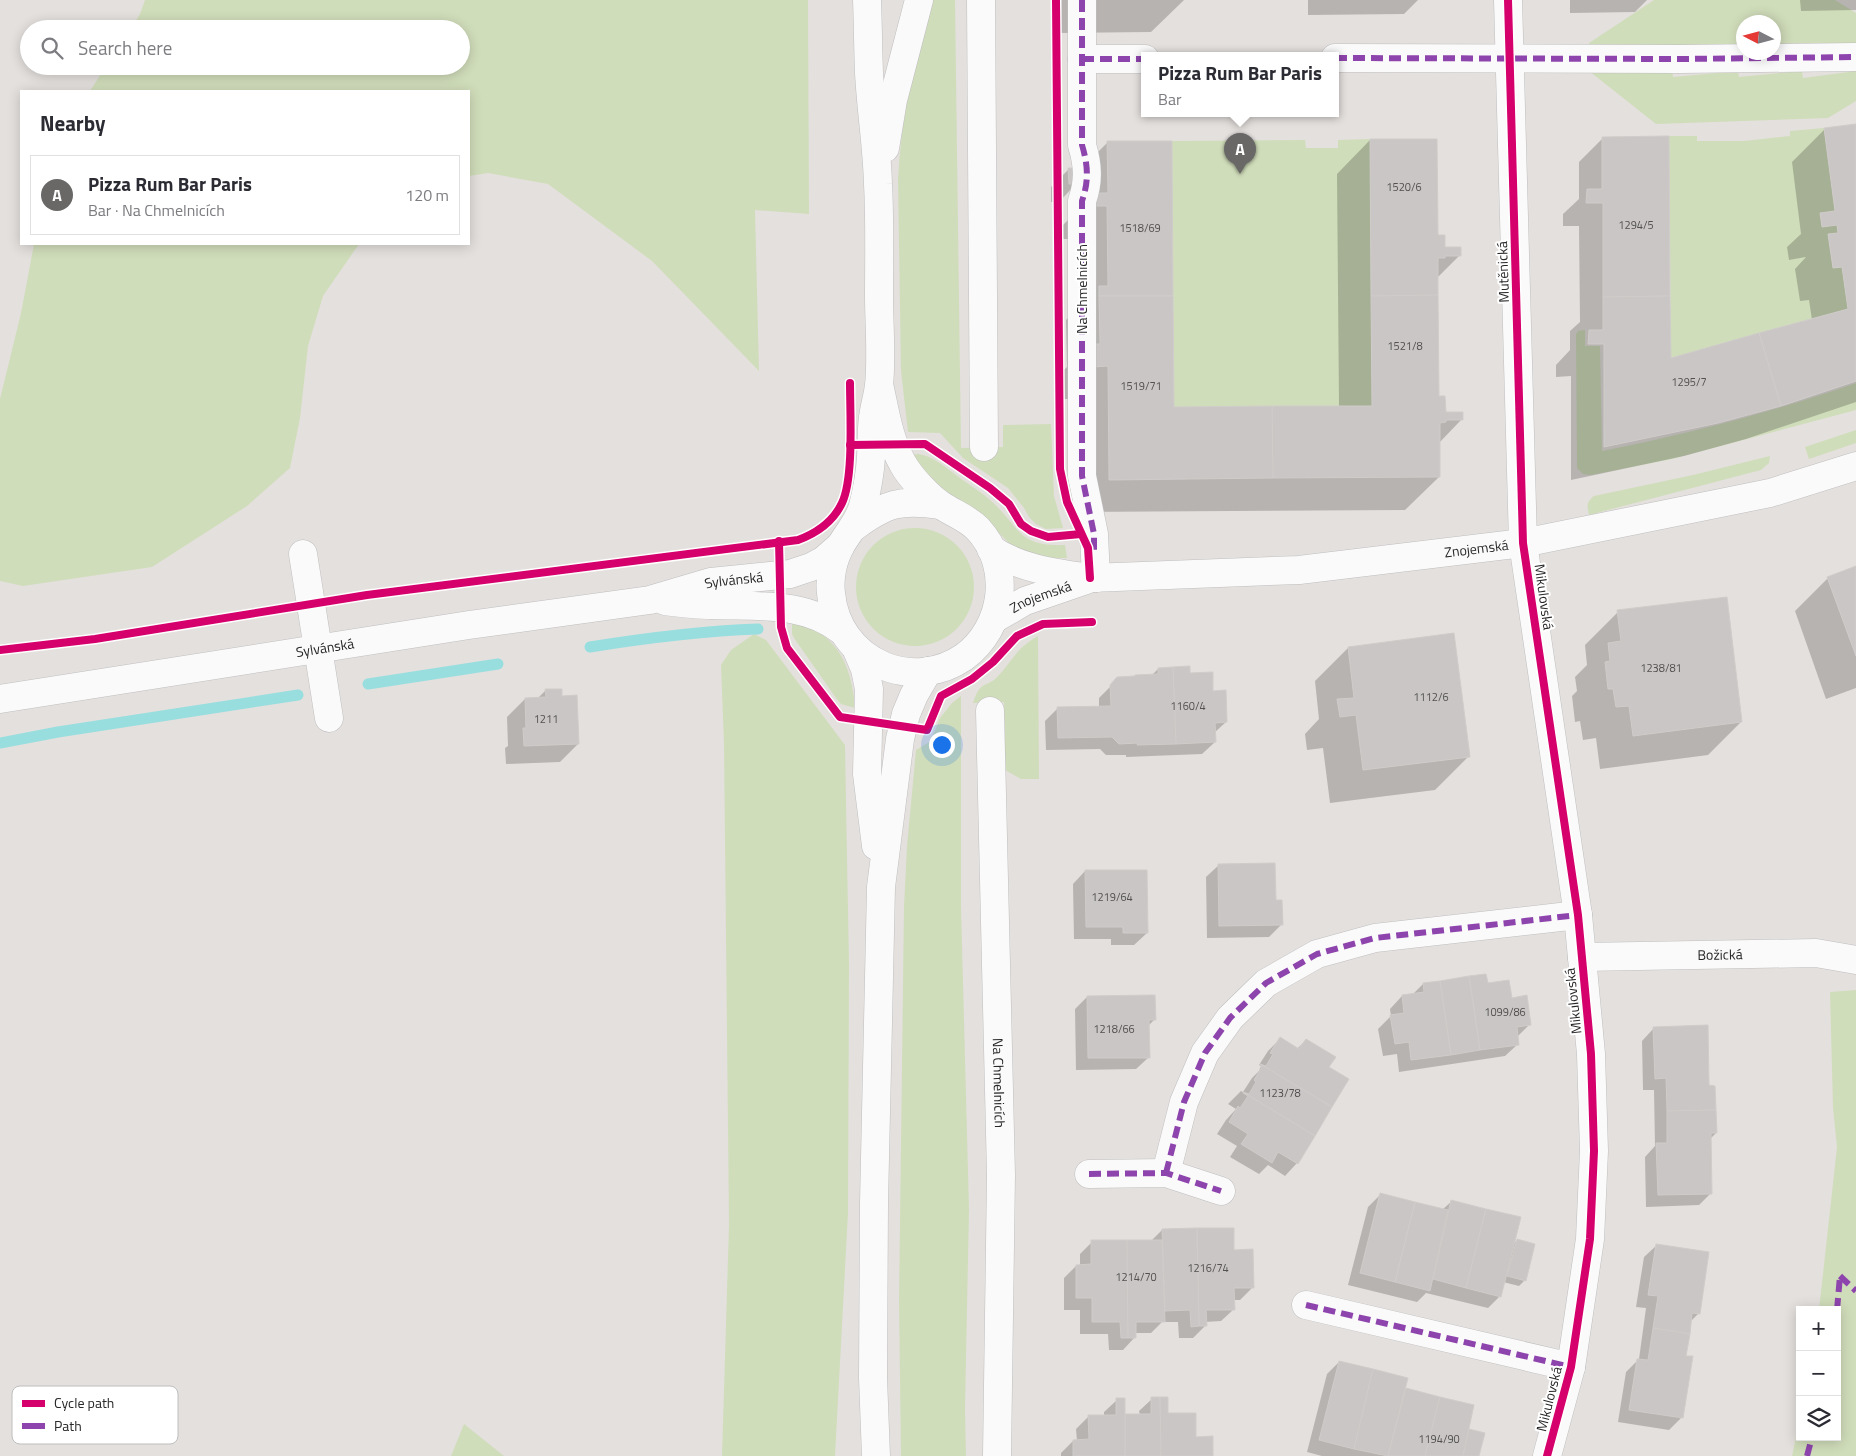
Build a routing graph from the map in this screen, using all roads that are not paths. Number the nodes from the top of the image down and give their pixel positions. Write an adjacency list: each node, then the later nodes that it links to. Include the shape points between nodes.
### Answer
1 (867, 0): 11 (street)
2 (919, 0): 11 (street, via 893,100)
3 (981, 0): 13 (street)
4 (1082, 0): 9 (street, Na Chmelnicích)
5 (1508, 0): 8 (street, Mutěnická)
6 (1856, 57): 8 (street)
7 (1339, 58): 8 (street)
8 (1509, 58): 17 (street, Mutěnická)
9 (1082, 59): 10 (street); 20 (street, Na Chmelnicích, via 1082,145 1087,162 1087,186 1082,201 1082,476 1094,534)
10 (1141, 59)
11 (878, 184): 12 (street)
12 (879, 384): 15 (street, via 891,436 903,465); 16 (street, via 872,420 867,488 862,510)
13 (984, 447)
14 (1856, 466): 17 (street, Znojemská, via 1770,493)
15 (940, 505): 16 (street, via 916,501 894,504 873,513); 18 (street, via 974,526)
16 (847, 536): 21 (street, Sylvánská, via 824,560 812,567 790,574 711,582); 23 (street, via 832,567 830,590 834,612)
17 (1523, 543): 20 (street, Znojemská, via 1299,570); 30 (street, Mikulovská)
18 (991, 549): 20 (street, Znojemská, via 1031,567); 22 (street, via 1000,584)
19 (303, 554): 24 (street)
20 (1093, 578): 22 (street, Znojemská, via 1051,591)
21 (650, 600): 23 (street, Sylvánská, via 797,610 829,620); 24 (street, Sylvánská)
22 (994, 619): 25 (street, via 975,648 946,667)
23 (849, 640): 25 (street, via 874,661 893,670); 29 (street, via 865,669 869,689 867,774)
24 (318, 649): 26 (street, Sylvánská); 28 (street)
25 (928, 671): 29 (street, via 906,714 900,739)
26 (0, 699)
27 (990, 711): 39 (street, Na Chmelnicích, via 1001,1175)
28 (329, 718)
29 (881, 887): 38 (street, via 874,1203)
30 (1578, 915): 31 (street, Mikulovská); 33 (street, via 1374,938 1317,954 1266,983 1230,1018 1205,1053 1184,1102)
31 (1582, 956): 32 (street, Božická, via 1816,953); 37 (street, Mikulovská, via 1591,1054 1594,1151 1590,1239)
32 (1856, 960)
33 (1166, 1173): 34 (street); 35 (street)
34 (1089, 1174)
35 (1221, 1191)
36 (1306, 1305): 37 (street)
37 (1571, 1366): 40 (street, Mikulovská)
38 (876, 1456)
39 (997, 1456)
40 (1547, 1456)

